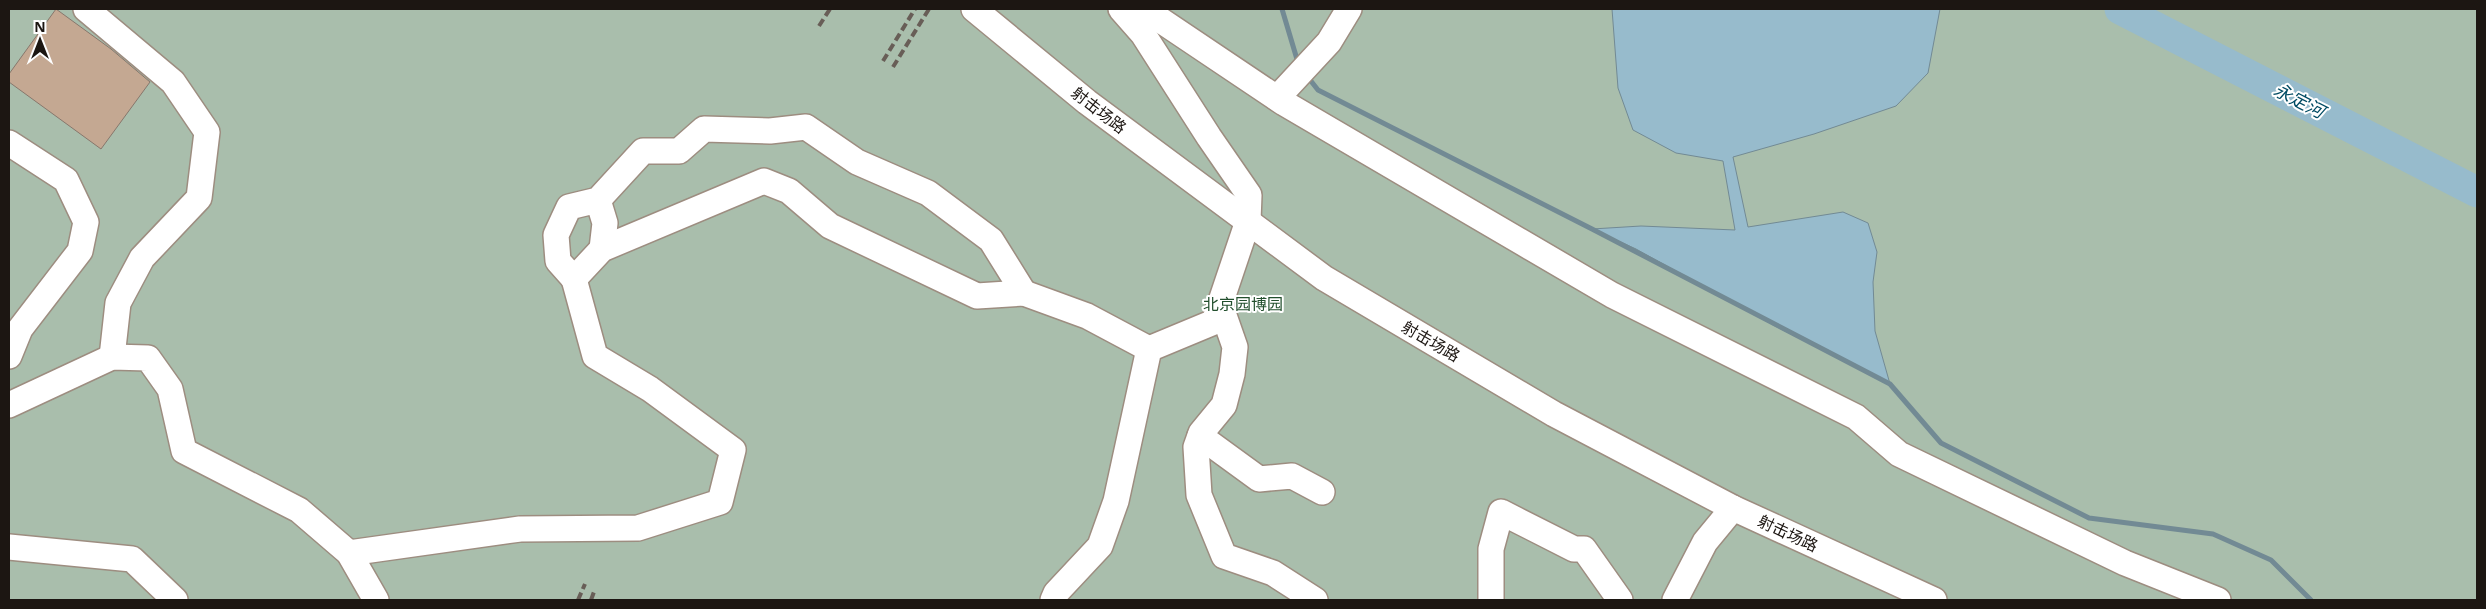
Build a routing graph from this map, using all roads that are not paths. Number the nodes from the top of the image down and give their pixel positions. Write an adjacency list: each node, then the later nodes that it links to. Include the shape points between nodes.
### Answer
1 (86, 9): 16 (street, via 173,82 206,132 199,198 142,258 118,303)
2 (974, 9): 9 (street, 射击场路, via 1087,102)
3 (1121, 9): 9 (street, via 1143,34 1249,195)
4 (1144, 9): 6 (street)
5 (1349, 9): 6 (street, via 1329,42)
6 (1277, 98): 31 (street, via 1612,295 1856,418 1899,454 2125,563)
7 (9, 143): 15 (street, via 66,180 86,222 80,251 20,329)
8 (598, 200): 10 (street, via 605,223); 11 (street, via 569,207 556,235 558,261); 12 (street, via 643,151 679,151 704,129 770,131 806,128 857,162 928,193 991,240)
9 (1248, 221): 13 (street); 20 (street, 射击场路, via 1341,288 1554,414)
10 (602, 249): 11 (street); 12 (street, via 764,181 789,191 830,226 977,296)
11 (574, 279): 22 (street, via 596,356 650,389 733,450 720,502 638,528 520,529)
12 (1024, 293): 14 (street, via 1086,316)
13 (1220, 304): 14 (street, via 1214,322); 18 (street, via 1235,347 1232,374 1224,405)
14 (1149, 349): 25 (street, via 1116,501 1100,546)
15 (9, 356)
16 (112, 357): 17 (street); 22 (street, via 148,358 170,389 184,450 299,510)
17 (9, 405)
18 (1200, 436): 19 (street, via 1259,479 1292,476); 26 (street, via 1196,447 1199,495 1224,556 1273,573)
19 (1322, 492)
20 (1733, 508): 29 (street, via 1704,542); 30 (street, 射击场路)
21 (9, 547): 23 (street, via 132,559)
22 (349, 553): 24 (street)
23 (175, 600)
24 (376, 600)
25 (1053, 600)
26 (1315, 600)
27 (1491, 600): 28 (street, via 1491,548 1501,512 1574,549 1584,548)
28 (1620, 600)
29 (1676, 600)
30 (1934, 600)
31 (2218, 600)

